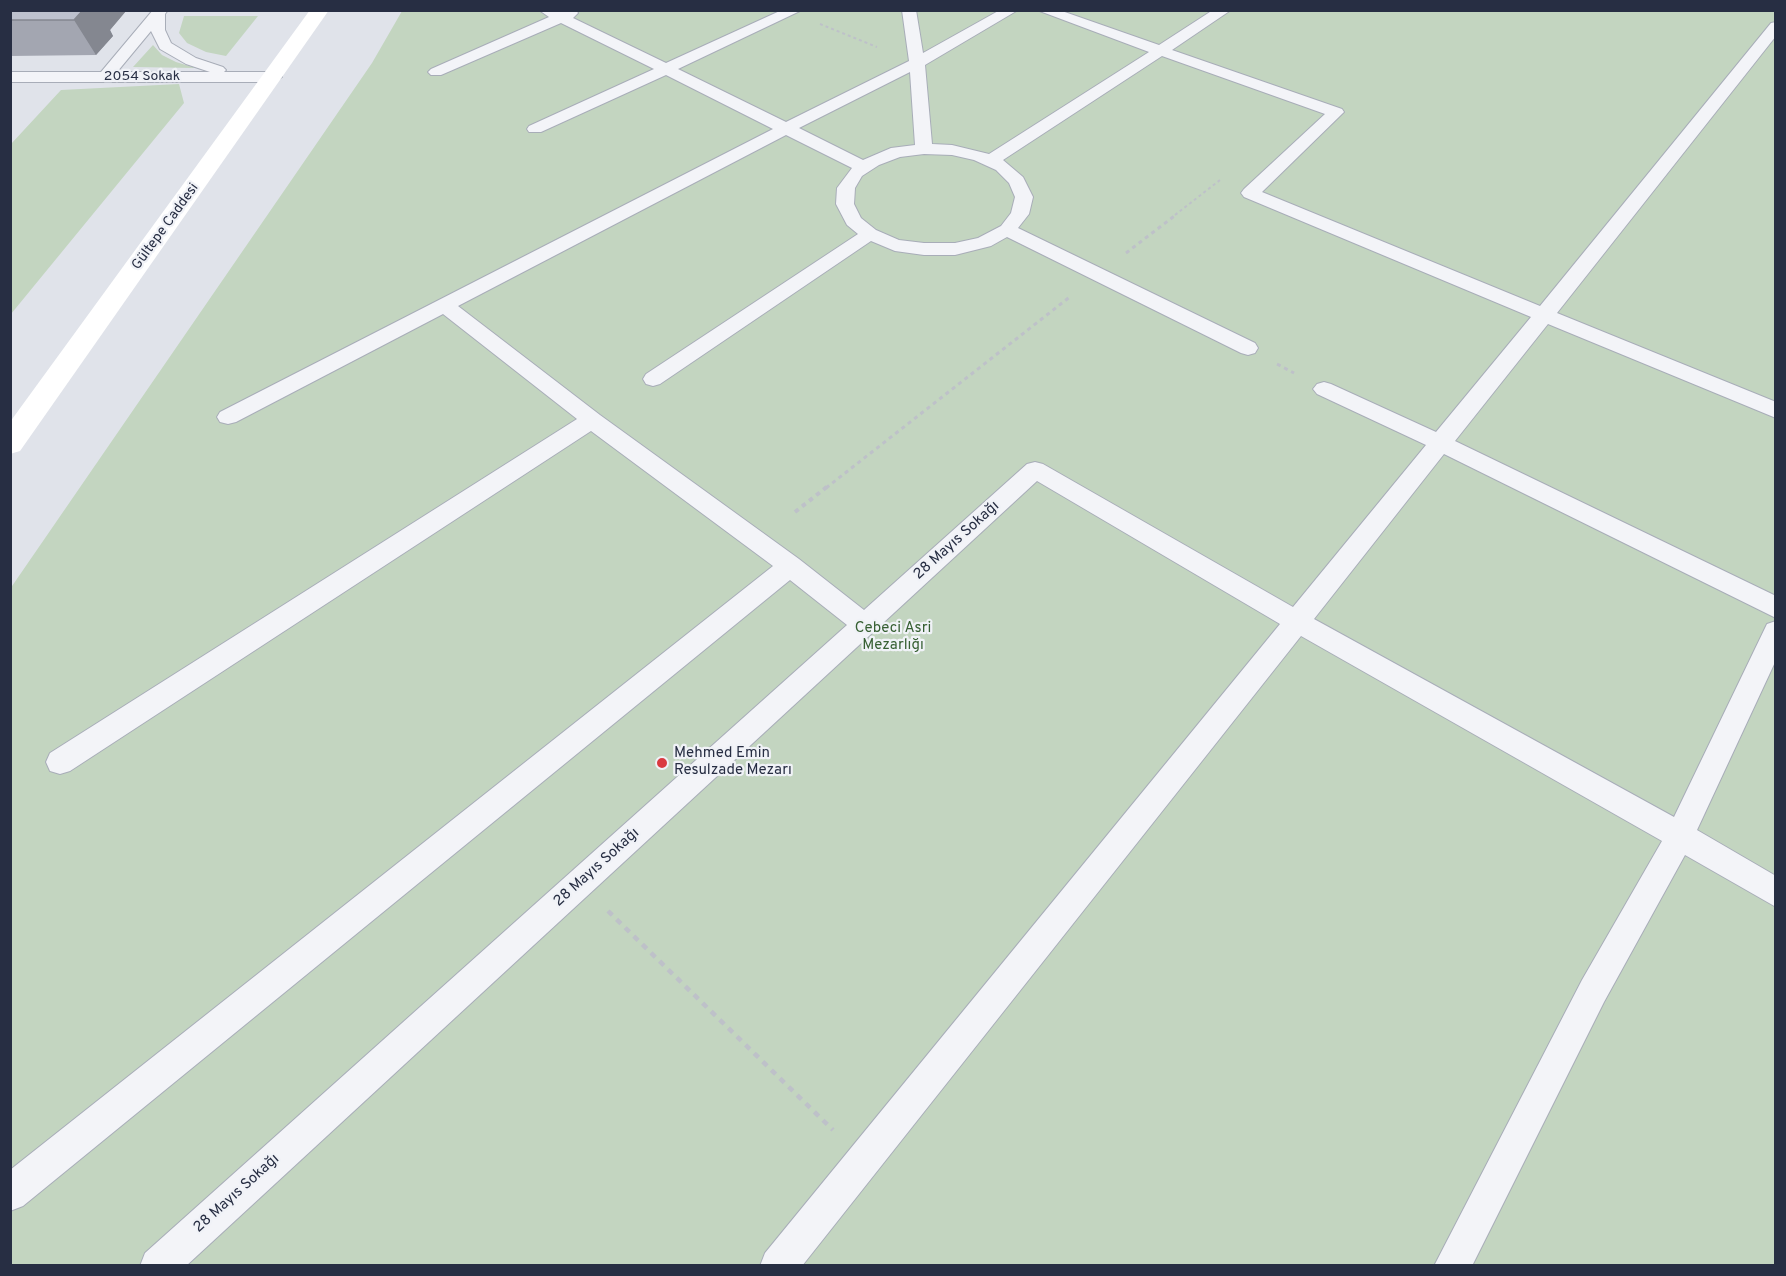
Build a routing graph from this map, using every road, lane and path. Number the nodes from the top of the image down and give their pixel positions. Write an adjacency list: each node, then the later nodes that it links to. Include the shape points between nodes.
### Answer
1 (320, 10): 18 (main road, Gültepe Caddesi)
2 (578, 10): 9 (lane)
3 (909, 10): 12 (lane)
4 (1011, 10): 12 (lane)
5 (1044, 10): 11 (lane)
6 (1224, 10): 11 (lane)
7 (793, 11): 12 (path); 13 (lane)
8 (160, 12): 16 (lane); 17 (lane, via 158,30 165,46 191,61)
9 (553, 14): 13 (lane); 14 (lane)
10 (1776, 26): 27 (lane)
11 (1161, 51): 22 (lane); 27 (lane, via 1336,111 1250,193)
12 (917, 63): 20 (lane); 21 (lane)
13 (664, 70): 19 (lane); 20 (lane)
14 (436, 72)
15 (10, 76): 16 (lane, 2054 Sokak)
16 (105, 76): 17 (lane, 2054 Sokak)
17 (237, 77): 18 (lane, 2054 Sokak)
18 (274, 77): 35 (main road, Gültepe Caddesi)
19 (536, 129)
20 (785, 129): 23 (lane); 26 (lane)
21 (924, 148): 22 (lane, via 952,150); 23 (lane, via 897,152)
22 (990, 161): 24 (lane, via 1002,166 1017,181 1024,197 1020,214)
23 (864, 167): 25 (lane, via 846,188 844,204 853,220)
24 (1007, 230): 25 (lane, via 984,242 955,249 896,245); 28 (lane)
25 (870, 234): 29 (lane)
26 (444, 305): 32 (lane); 33 (lane)
27 (1545, 313): 31 (lane); 34 (lane)
28 (1248, 348): 30 (path)
29 (653, 380)
30 (1324, 389): 34 (lane)
31 (1776, 411)
32 (228, 417)
33 (592, 420): 36 (lane); 41 (lane)
34 (1441, 443): 37 (lane); 38 (lane)
35 (10, 444)
36 (790, 566): 39 (lane); 46 (lane)
37 (1776, 608)
38 (1298, 621): 39 (lane, 28 Mayıs Sokağı, via 1035,470); 42 (lane); 45 (lane)
39 (865, 625): 43 (lane, 28 Mayıs Sokağı)
40 (1776, 631): 42 (lane)
41 (60, 762)
42 (1680, 836): 44 (lane); 49 (lane, via 1593,991)
43 (580, 884): 45 (path); 47 (lane, 28 Mayıs Sokağı)
44 (1776, 893)
45 (864, 1160): 48 (lane)
46 (10, 1193)
47 (158, 1266)
48 (778, 1266)
49 (1452, 1266)

